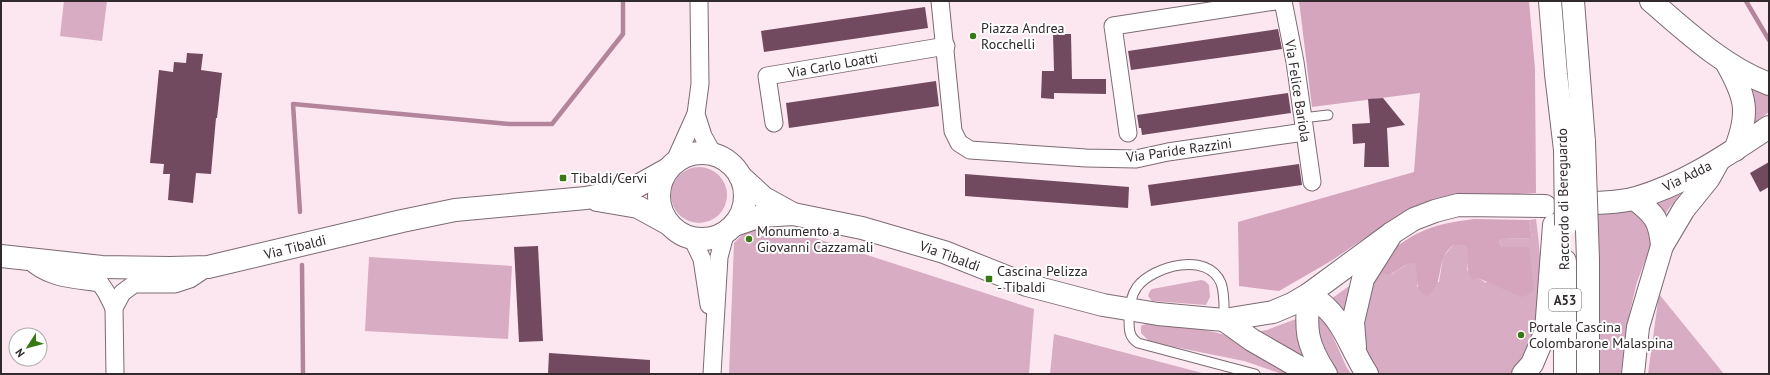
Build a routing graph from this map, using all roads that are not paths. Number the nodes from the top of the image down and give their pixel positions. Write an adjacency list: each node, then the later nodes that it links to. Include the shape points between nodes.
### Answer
1 (699, 1): 11 (street, via 700,84)
2 (940, 1): 8 (street)
3 (1275, 1): 16 (street, via 1113,26)
4 (1283, 1): 14 (street, Via Felice Bariola, via 1295,62)
5 (1550, 1): 17 (main road, Raccordo di Bereguardo / A53, via 1556,74)
6 (1573, 1): 17 (main road, Raccordo di Bereguardo / A53)
7 (1651, 1): 9 (main road)
8 (946, 46): 13 (street, Via Carlo Loatti, via 767,76); 14 (street, Via Paride Razzini, via 953,131 958,143 970,150 1136,159)
9 (1725, 61): 10 (main road, via 1752,78); 19 (main road, via 1738,83 1745,106 1742,130)
10 (1769, 84)
11 (696, 114): 18 (street, via 703,136); 20 (street)
12 (1328, 116): 14 (lane)
13 (774, 123)
14 (1303, 125): 22 (street, Via Felice Bariola)
15 (1769, 127): 19 (main road, Via Adda)
16 (1128, 134)
17 (1568, 148): 29 (main road, Raccordo di Bereguardo / A53, bridge); 51 (main road, Raccordo di Bereguardo / A53, bridge, via 1588,260)
18 (713, 154): 20 (main road, via 696,153); 21 (main road, via 729,162)
19 (1727, 155): 24 (main road, Via Adda, via 1691,176); 33 (main road, via 1684,209)
20 (671, 166): 23 (main road, Via Tibaldi, via 634,188); 28 (main road, via 661,183 659,197 662,211)
21 (740, 176): 27 (main road, Via Tibaldi, via 764,198); 30 (main road, via 745,202 743,210)
22 (1312, 182)
23 (586, 198): 28 (main road, Via Tibaldi, via 638,207); 36 (main road, Via Tibaldi, via 455,210)
24 (1635, 199): 25 (main road, Via Adda); 33 (main road, via 1654,217 1661,230)
25 (1596, 203)
26 (1545, 206): 31 (main road, via 1458,205 1414,219)
27 (793, 214): 30 (main road, Via Tibaldi, via 761,216); 39 (main road, Via Tibaldi, via 862,228 944,252 1027,285 1103,305)
28 (669, 224): 32 (main road)
29 (1560, 225): 49 (main road, via 1546,331 1532,364); 50 (main road, Raccordo di Bereguardo / A53)
30 (730, 228): 32 (main road, via 710,238); 41 (street, via 719,257)
31 (1392, 233): 37 (main road); 42 (main road, via 1363,279 1353,322)
32 (692, 238): 41 (street, via 703,266)
33 (1662, 246): 52 (main road, via 1638,327)
34 (1, 256): 35 (main road, Via Tibaldi)
35 (28, 259): 36 (main road, Via Tibaldi, via 102,267); 38 (street, via 37,268 50,274 100,283)
36 (208, 267): 38 (street, via 190,279 175,284 134,284 122,293)
37 (1309, 294): 40 (main road, via 1273,312); 42 (main road, via 1334,315); 47 (main road, via 1306,320 1308,341)
38 (114, 308): 43 (street)
39 (1129, 309): 40 (main road, Via Tibaldi); 40 (lane, via 1136,288 1154,272 1187,265 1204,266 1221,283); 45 (lane, via 1130,333 1138,343)
40 (1224, 320): 46 (main road, via 1252,340)
41 (713, 343): 44 (street)
42 (1355, 352): 48 (main road)
43 (115, 374)
44 (712, 374)
45 (1255, 374)
46 (1311, 374)
47 (1326, 374)
48 (1367, 374)
49 (1523, 374)
50 (1565, 374)
51 (1588, 374)
52 (1633, 374)

